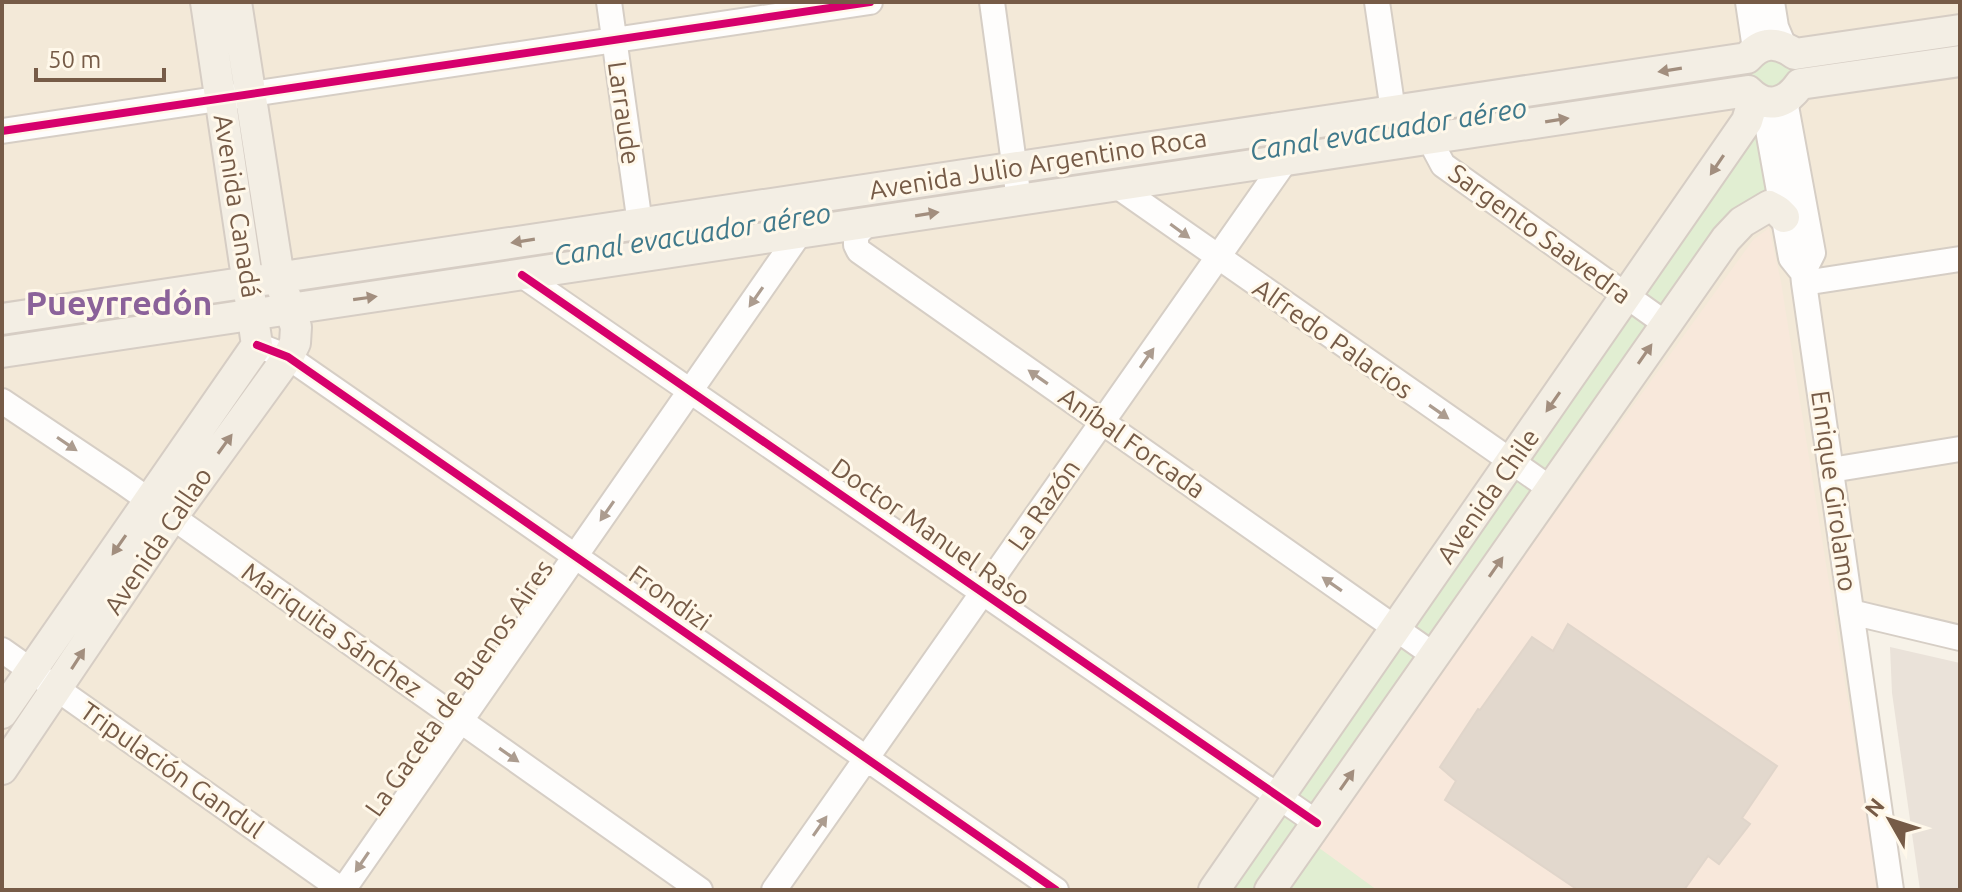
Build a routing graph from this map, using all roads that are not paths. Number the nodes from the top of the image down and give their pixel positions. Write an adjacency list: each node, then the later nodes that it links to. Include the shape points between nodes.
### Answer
1 (206, 2): 14 (main road, Avenida Canadá)
2 (236, 2): 14 (main road, Avenida Canadá)
3 (609, 2): 10 (street, Larraude)
4 (870, 2): 10 (street)
5 (992, 2): 19 (street)
6 (1377, 2): 15 (street)
7 (1748, 2): 11 (street)
8 (1772, 2): 11 (street, via 1776,27)
9 (1960, 30): 11 (main road, Avenida Julio Argentino Roca)
10 (614, 40): 14 (street); 24 (street, Larraude)
11 (1770, 52): 13 (street, via 1742,75); 13 (street, via 1800,63); 15 (main road, Avenida Julio Argentino Roca, one-way to 15)
12 (1960, 61): 13 (main road, Avenida Julio Argentino Roca)
13 (1771, 94): 17 (main road, Avenida Julio Argentino Roca, one-way to 13); 22 (street); 30 (street, Enrique Girolamo, via 1786,106 1813,253); 32 (main road, Avenida Chile, one-way to 32)
14 (236, 96): 16 (street); 29 (main road, Avenida Canadá); 31 (main road, Avenida Canadá)
15 (1393, 111): 19 (main road, Avenida Julio Argentino Roca)
16 (2, 131)
17 (1445, 137): 18 (main road, Avenida Julio Argentino Roca); 32 (street, Sargento Saavedra, via 1435,150 1443,165)
18 (1286, 160): 20 (main road, Avenida Julio Argentino Roca); 26 (street, La Razón)
19 (1015, 168): 21 (street); 24 (main road, Avenida Julio Argentino Roca)
20 (1117, 186): 21 (main road, Avenida Julio Argentino Roca); 26 (street, Alfredo Palacios, one-way to 26)
21 (1019, 200): 23 (main road, Avenida Julio Argentino Roca, one-way to 21)
22 (1784, 217): 30 (street, via 1791,258); 36 (main road, Avenida Chile, via 1769,206 1742,222)
23 (868, 223): 25 (main road, Avenida Julio Argentino Roca); 42 (street, Aníbal Forcada, one-way to 23, via 859,251 856,235)
24 (640, 224): 29 (main road, Avenida Julio Argentino Roca, one-way to 29)
25 (800, 233): 28 (main road, Avenida Julio Argentino Roca); 40 (street, La Gaceta de Buenos Aires, one-way to 40)
26 (1218, 258): 42 (street, La Razón, one-way to 26); 44 (street, Alfredo Palacios, one-way to 44)
27 (1960, 259): 30 (street)
28 (522, 275): 33 (main road, Avenida Julio Argentino Roca, one-way to 28); 40 (street, Doctor Manuel Raso)
29 (279, 278): 31 (main road, Avenida Julio Argentino Roca); 33 (main road, Avenida Canadá)
30 (1804, 278): 45 (street, Enrique Girolamo)
31 (249, 282): 34 (main road, Avenida Canadá); 35 (main road, Avenida Julio Argentino Roca)
32 (1627, 296): 36 (street, Sargento Saavedra); 44 (main road, Avenida Chile, one-way to 44)
33 (288, 310): 34 (main road, Avenida Julio Argentino Roca); 39 (main road, Avenida Callao, via 296,327)
34 (254, 315): 37 (main road); 38 (main road, Avenida Julio Argentino Roca)
35 (2, 319)
36 (1666, 324): 46 (main road, Avenida Chile, one-way to 36)
37 (257, 345): 39 (street, Frondizi); 47 (main road, Avenida Callao)
38 (2, 352)
39 (288, 357): 47 (main road, Avenida Callao, one-way to 39); 48 (street, Frondizi)
40 (690, 391): 48 (street, La Gaceta de Buenos Aires, one-way to 48); 49 (street, Doctor Manuel Raso)
41 (2, 401): 47 (street, Mariquita Sánchez, one-way to 47)
42 (1102, 422): 49 (street, La Razón); 51 (street, Aníbal Forcada, one-way to 42)
43 (1960, 449): 45 (street)
44 (1511, 462): 46 (street, Alfredo Palacios); 51 (main road, Avenida Chile)
45 (1831, 470): 50 (street, Enrique Girolamo)
46 (1551, 489): 54 (main road, Avenida Chile, one-way to 46)
47 (160, 509): 55 (main road, Avenida Callao, one-way to 55); 56 (main road, Avenida Callao, one-way to 47); 58 (street, Mariquita Sánchez)
48 (575, 557): 58 (street, La Gaceta de Buenos Aires); 59 (street, Frondizi)
49 (983, 593): 59 (street, La Razón); 61 (street, Doctor Manuel Raso)
50 (1851, 612): 52 (street); 69 (street, Enrique Girolamo)
51 (1396, 628): 54 (street, Aníbal Forcada); 61 (main road, Avenida Chile)
52 (1960, 638)
53 (2, 650): 55 (street, Tripulación Gandul)
54 (1435, 656): 62 (main road, Avenida Chile, one-way to 54)
55 (32, 671): 56 (street, Tripulación Gandul); 57 (main road, Avenida Callao)
56 (58, 689): 60 (main road, Avenida Callao); 63 (street, Tripulación Gandul)
57 (2, 713)
58 (460, 720): 63 (street, La Gaceta de Buenos Aires, one-way to 63); 64 (street, Mariquita Sánchez, one-way to 64)
59 (867, 759): 65 (street, La Razón, one-way to 59); 66 (street, Frondizi)
60 (2, 769)
61 (1279, 796): 62 (street, Doctor Manuel Raso); 67 (main road, Avenida Chile)
62 (1317, 823): 68 (main road, Avenida Chile)
63 (342, 890)
64 (700, 890)
65 (774, 890)
66 (1056, 890)
67 (1214, 890)
68 (1270, 890)
69 (1891, 890)

